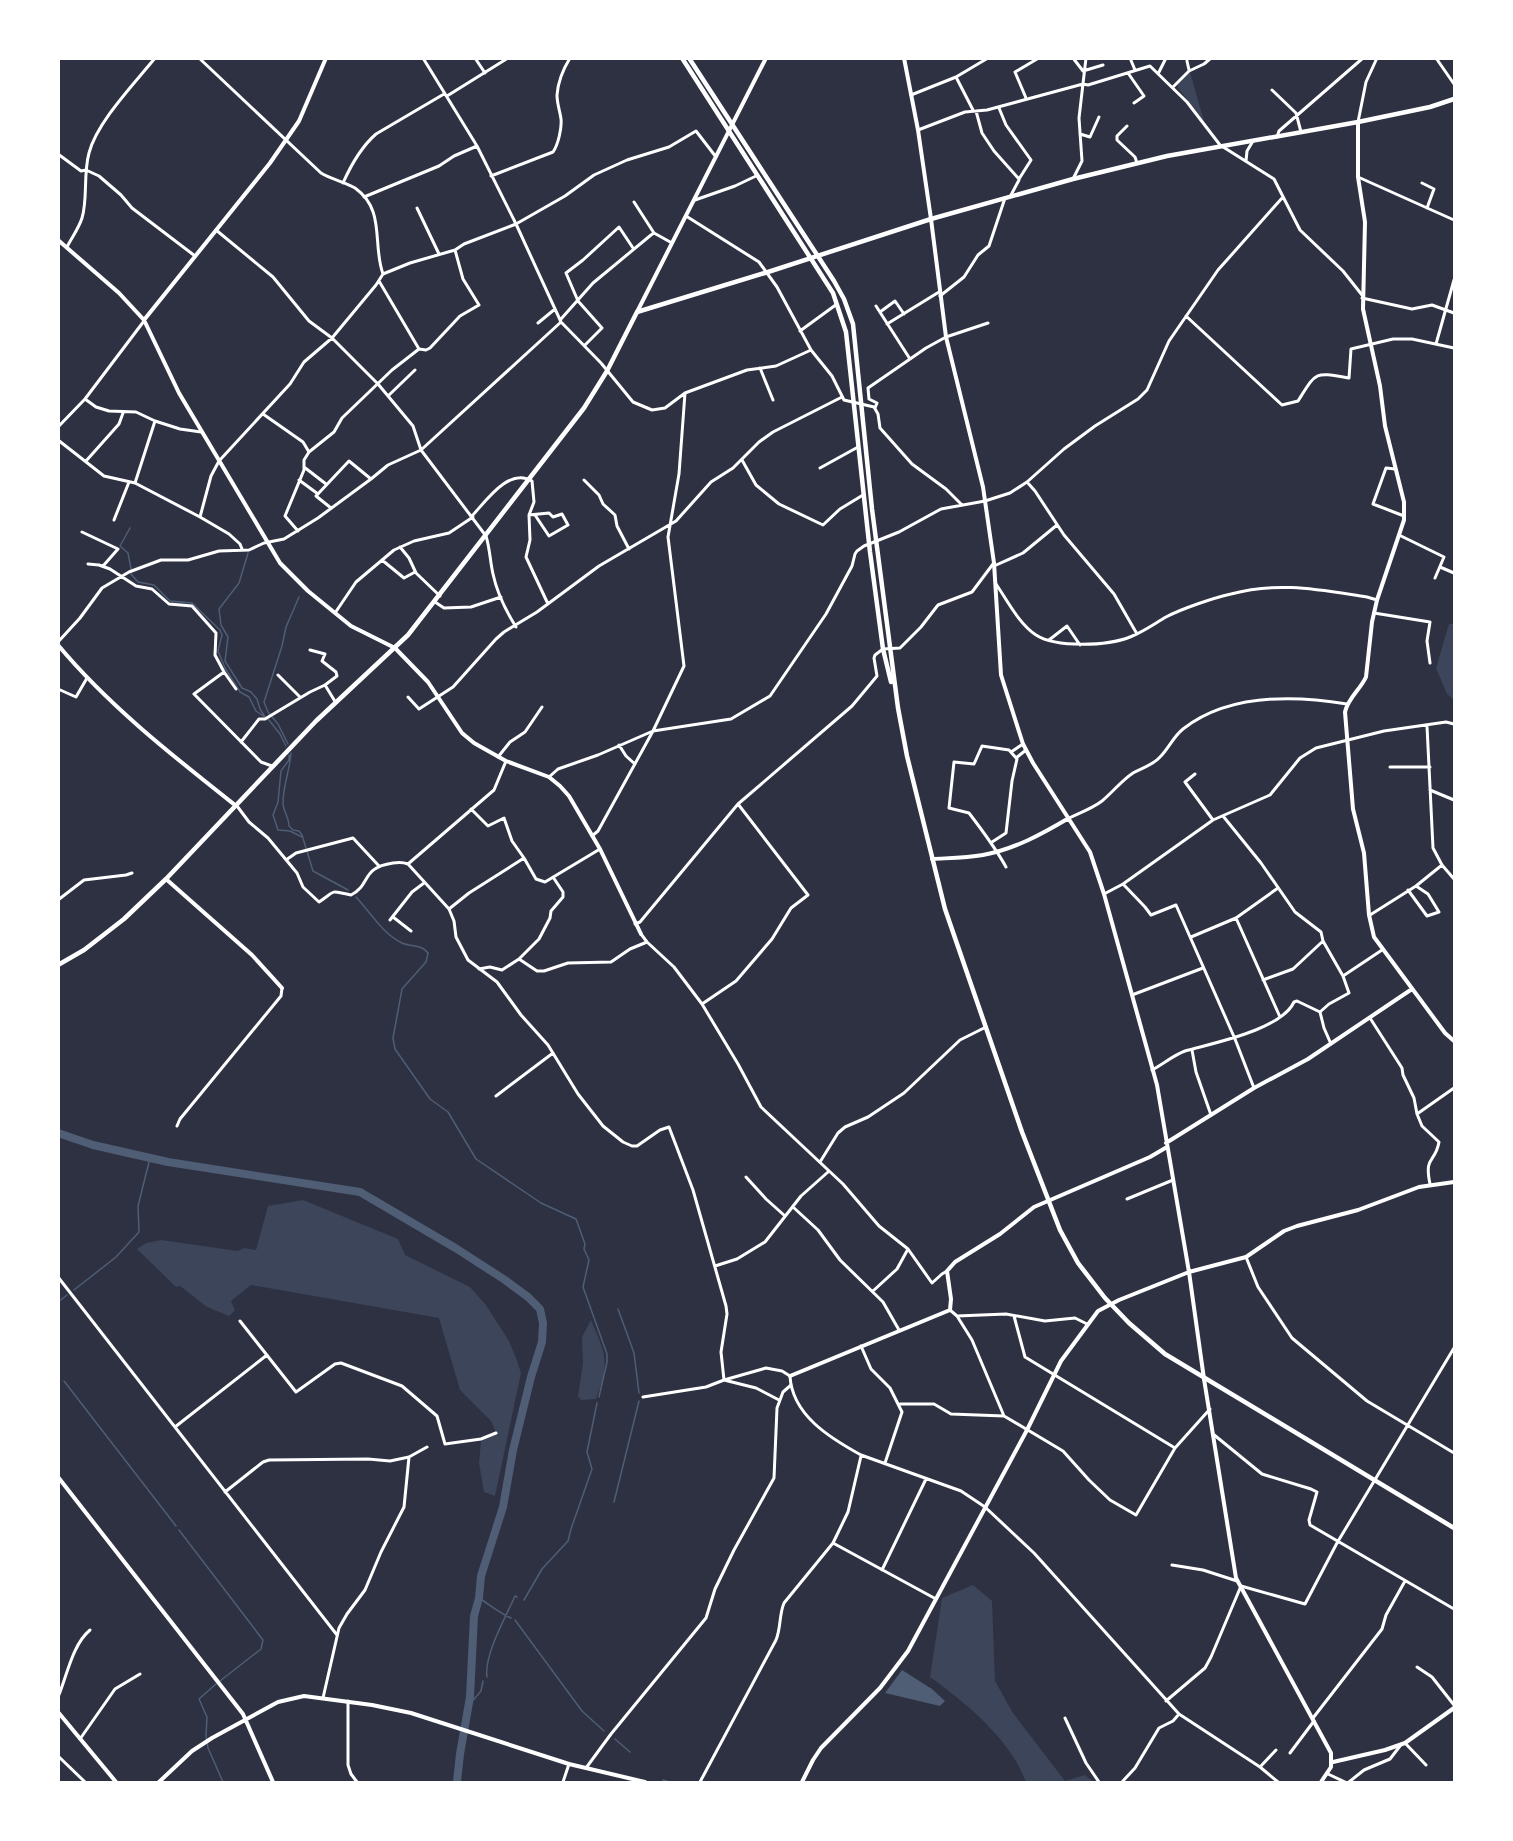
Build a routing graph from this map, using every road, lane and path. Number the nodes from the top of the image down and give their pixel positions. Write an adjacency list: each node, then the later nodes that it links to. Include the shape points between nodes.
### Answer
1 (155, 58): 62 (street, via 95,137)
2 (199, 58): 54 (street)
3 (326, 58): 54 (street, via 299,121)
4 (423, 58): 37 (street)
5 (475, 58): 30 (street)
6 (508, 58): 30 (street)
7 (570, 58): 63 (street, via 559,82 561,120 556,148)
8 (682, 58): 50 (main road)
9 (689, 58): 47 (main road)
10 (766, 58): 47 (street)
11 (904, 58): 38 (street)
12 (988, 58): 32 (street)
13 (1073, 58): 27 (street)
14 (1086, 58): 27 (street)
15 (1130, 58): 26 (street)
16 (1166, 58): 29 (street)
17 (1210, 58): 28 (street)
18 (1363, 58): 45 (street)
19 (1377, 58): 46 (street, via 1363,91)
20 (1436, 58): 34 (street)
21 (1037, 59): 39 (street, via 1015,72)
22 (1152, 59): 25 (street)
23 (1187, 61): 28 (street)
24 (1102, 65): 27 (street)
25 (1150, 66): 26 (street); 29 (street)
26 (1135, 70): 31 (street)
27 (1083, 71): 33 (street)
28 (1189, 71): 35 (street)
29 (1159, 72): 35 (street)
30 (485, 73): 37 (street)
31 (1128, 73): 33 (street); 41 (street, via 1143,96)
32 (956, 77): 38 (street); 43 (street)
33 (1083, 84): 39 (street); 52 (street)
34 (1455, 84)
35 (1173, 87): 57 (street)
36 (1272, 90): 45 (street)
37 (445, 95): 56 (street); 68 (street, via 376,134)
38 (911, 95): 49 (street)
39 (1026, 98): 42 (street)
40 (1455, 99): 46 (main road)
41 (1134, 103)
42 (999, 107): 43 (street); 67 (street, via 1031,160)
43 (975, 110): 49 (street); 67 (street, via 982,133)
44 (1099, 117): 52 (street, via 1090,137)
45 (1297, 117): 51 (street); 53 (street)
46 (1358, 122): 51 (main road); 65 (street)
47 (733, 125): 50 (street); 90 (main road)
48 (1127, 126): 61 (street, via 1117,140)
49 (918, 130): 78 (street)
50 (729, 132): 59 (street); 64 (main road)
51 (1301, 132): 53 (main road)
52 (1080, 134): 66 (street, via 1082,161)
53 (1277, 136): 55 (main road)
54 (286, 139): 68 (street, via 321,173); 81 (street)
55 (1253, 140): 57 (main road); 60 (street)
56 (477, 146): 63 (street); 70 (street)
57 (1220, 146): 60 (street); 61 (main road)
58 (58, 154): 62 (street, via 81,171)
59 (716, 157): 73 (street); 80 (street, via 696,131 669,147 594,175)
60 (1246, 161): 72 (street, via 1274,179)
61 (1137, 163): 66 (main road)
62 (86, 170): 85 (street, via 82,217); 89 (street, via 99,176 132,208)
63 (491, 176): 80 (street)
64 (756, 176): 73 (street); 91 (main road)
65 (1358, 177): 76 (street); 97 (street, via 1365,222)
66 (1073, 178): 71 (main road)
67 (1019, 179): 71 (street)
68 (343, 183): 70 (street)
69 (1422, 183): 76 (street, via 1434,189)
70 (364, 197): 93 (street, via 374,211)
71 (1008, 197): 78 (main road); 96 (street, via 989,246 964,277)
72 (1283, 198): 97 (street, via 1300,230 1343,271); 107 (street, via 1218,270)
73 (695, 200): 77 (street)
74 (634, 202): 82 (street)
75 (417, 208): 88 (street)
76 (1428, 208): 79 (street)
77 (686, 216): 84 (street); 92 (street, via 759,262)
78 (931, 219): 90 (main road); 96 (street)
79 (1455, 220)
80 (516, 224): 87 (street); 101 (street)
81 (216, 230): 89 (street); 115 (street, via 273,277 309,321)
82 (654, 233): 84 (street); 86 (street)
83 (58, 240): 85 (street)
84 (672, 243): 103 (street)
85 (66, 247): 108 (street)
86 (633, 248): 98 (street); 98 (street, via 619,227 566,273)
87 (455, 250): 88 (street); 120 (street, via 463,279 479,305 460,316 430,348)
88 (440, 254): 93 (street)
89 (195, 256): 108 (street)
90 (817, 256): 91 (main road); 133 (main road, via 839,290 853,324)
91 (809, 258): 92 (main road); 99 (main road)
92 (768, 272): 103 (main road); 113 (street)
93 (383, 274): 95 (street)
94 (1455, 280): 102 (street)
95 (379, 281): 115 (street); 120 (street)
96 (940, 294): 106 (street); 114 (street)
97 (1362, 296): 102 (street, via 1412,309 1432,305); 118 (street)
98 (578, 301): 109 (street); 117 (street, via 602,328)
99 (838, 303): 113 (street); 132 (main road)
100 (876, 306): 104 (street)
101 (555, 309): 109 (street); 110 (street)
102 (1447, 309): 105 (street); 116 (street)
103 (637, 312): 125 (main road)
104 (880, 312): 106 (street, via 896,301); 112 (street)
105 (1455, 312)
106 (904, 314): 112 (street)
107 (1186, 316): 118 (street, via 1282,405 1298,401 1318,374 1349,378 1351,349); 155 (street, via 1143,395 1064,449)
108 (144, 320): 130 (street); 139 (street)
109 (561, 321): 117 (street); 142 (street)
110 (538, 323)
111 (988, 323): 114 (street)
112 (887, 324): 122 (street)
113 (800, 331): 121 (street)
114 (946, 337): 122 (street); 160 (street)
115 (332, 338): 126 (street); 136 (street, via 304,362)
116 (1436, 344): 118 (street, via 1393,339); 119 (street)
117 (585, 345): 125 (street)
118 (1371, 345): 149 (street)
119 (1455, 348)
120 (419, 349): 126 (street)
121 (811, 350): 123 (street, via 776,366); 129 (street)
122 (910, 359): 134 (street, via 868,388 868,398 878,403)
123 (759, 368): 127 (street); 131 (street)
124 (415, 370): 128 (street)
125 (607, 371): 127 (street, via 633,402 649,410 665,408); 152 (main road)
126 (378, 384): 128 (street); 143 (street, via 342,418 334,432)
127 (685, 393): 169 (street, via 679,474)
128 (388, 396): 142 (street, via 413,426)
129 (843, 396): 132 (street, via 845,401); 144 (street, via 773,432)
130 (85, 399): 135 (street, via 103,409); 138 (street)
131 (773, 400)
132 (854, 402): 133 (street); 141 (main road)
133 (861, 404): 134 (street); 175 (main road)
134 (875, 408): 161 (street, via 882,430 912,464)
135 (123, 413): 137 (street, via 136,412); 145 (street, via 119,424)
136 (263, 414): 143 (street, via 303,442); 146 (street)
137 (155, 421): 139 (street); 156 (street)
138 (58, 427)
139 (201, 432): 146 (street)
140 (58, 440): 145 (street)
141 (858, 447): 148 (street); 159 (main road)
142 (421, 450): 150 (street, via 388,465); 164 (street)
143 (309, 452): 147 (street)
144 (742, 460): 159 (street, via 756,485 770,497 823,525); 169 (street, via 711,482)
145 (86, 461): 154 (street, via 104,476)
146 (219, 461): 167 (street); 176 (street)
147 (304, 467): 151 (street); 157 (street)
148 (820, 468)
149 (1395, 469): 166 (street); 166 (street, via 1386,468 1373,504)
150 (371, 479): 157 (street, via 349,460); 162 (street)
151 (299, 480): 158 (street); 171 (street, via 285,516)
152 (529, 480): 164 (street, via 515,478 504,483); 165 (street, via 534,502); 174 (main road)
153 (584, 480): 180 (street, via 615,515 616,526)
154 (129, 482): 156 (street); 168 (street)
155 (1027, 482): 160 (street, via 1010,493); 170 (street)
156 (135, 483): 167 (street)
157 (326, 485): 158 (street)
158 (318, 494): 162 (street)
159 (863, 495): 177 (main road)
160 (985, 501): 161 (street); 183 (street)
161 (962, 505): 175 (street, via 941,509)
162 (331, 508): 171 (street)
163 (534, 515): 163 (street, via 562,514 568,525 549,536); 165 (street)
164 (473, 516): 174 (street); 178 (street, via 449,533)
165 (529, 516): 195 (street, via 526,557)
166 (1404, 516): 173 (street)
167 (200, 517): 179 (street, via 229,534)
168 (114, 520)
169 (670, 525): 180 (street); 221 (street, via 668,537 684,666)
170 (1057, 525): 183 (street, via 1023,553); 199 (street, via 1114,594)
171 (298, 531): 176 (street)
172 (82, 532): 184 (street, via 118,549)
173 (1399, 535): 185 (street, via 1444,557); 193 (street)
174 (486, 536): 191 (main road); 192 (street)
175 (876, 541): 177 (street); 205 (main road)
176 (267, 543): 179 (street); 196 (street, via 288,572)
177 (869, 544): 205 (main road); 221 (street, via 855,554 826,614 770,696 731,719)
178 (400, 547): 181 (street); 186 (street)
179 (242, 549): 188 (street, via 188,560 161,560)
180 (629, 549): 195 (street)
181 (382, 560): 186 (street, via 404,578); 196 (street, via 356,582)
182 (88, 564): 184 (street)
183 (994, 565): 190 (street); 205 (street, via 972,591 938,605 900,648)
184 (103, 566): 188 (street)
185 (1440, 567): 187 (street); 189 (street)
186 (415, 572): 191 (street)
187 (1455, 573)
188 (121, 577): 201 (street, via 102,588); 207 (street, via 152,589 169,604 192,606 216,633 215,655)
189 (1435, 578)
190 (996, 584): 200 (street, via 1027,627); 224 (street, via 1001,675)
191 (440, 596): 194 (main road)
192 (501, 597): 194 (street, via 471,607 444,608); 198 (street)
193 (1377, 600): 197 (street); 199 (street, via 1296,586 1270,588 1220,597 1168,616)
194 (435, 602): 203 (main road)
195 (548, 604): 198 (street)
196 (335, 613): 203 (street, via 371,638)
197 (1374, 613): 206 (street, via 1430,622 1426,641); 217 (street, via 1366,677)
198 (516, 627): 213 (street, via 496,639 453,687)
199 (1137, 634): 202 (street)
200 (1049, 640): 202 (street); 202 (street, via 1067,626)
201 (59, 645): 209 (street)
202 (1080, 645)
203 (395, 648): 213 (street); 216 (main road)
204 (310, 650): 210 (street, via 325,654 322,661 336,672 337,676)
205 (886, 650): 239 (street, via 874,658 877,676 852,706); 250 (main road)
206 (1430, 663)
207 (224, 672): 212 (street); 223 (street, via 194,694)
208 (278, 675): 214 (street)
209 (87, 678): 211 (street, via 75,697); 240 (street)
210 (324, 685): 214 (street); 216 (street)
211 (58, 689)
212 (236, 689)
213 (439, 696): 215 (street, via 419,709); 228 (street, via 462,733)
214 (300, 697): 223 (street, via 259,719)
215 (408, 697)
216 (336, 703): 232 (main road)
217 (1347, 704): 222 (street); 243 (street, via 1298,699 1233,704 1215,710 1184,728 1153,764 1132,774 1101,802)
218 (543, 707): 228 (street, via 525,732)
219 (1455, 724): 220 (street)
220 (1427, 726): 222 (street, via 1384,731); 234 (street)
221 (653, 731): 225 (street); 231 (street)
222 (1347, 741): 242 (street, via 1316,748 1302,756 1272,794); 268 (street)
223 (241, 742): 232 (street, via 261,762)
224 (1023, 744): 226 (street); 227 (street)
225 (620, 745): 231 (street); 236 (street, via 558,769)
226 (1026, 750): 229 (street); 243 (street)
227 (1011, 752): 229 (street); 246 (street, via 982,746 974,764 954,762 949,808 969,813)
228 (498, 757): 230 (street)
229 (1016, 758): 246 (street, via 1006,833)
230 (506, 761): 236 (street); 241 (street, via 496,787)
231 (635, 764): 245 (street)
232 (272, 766): 240 (main road)
233 (1390, 767): 234 (street)
234 (1430, 767): 237 (street)
235 (1195, 774): 244 (street, via 1185,782)
236 (549, 777): 245 (street, via 565,791)
237 (1430, 790): 238 (street); 253 (street, via 1431,837)
238 (1455, 800)
239 (738, 804): 270 (street); 286 (street, via 808,895 791,908 772,939 736,981)
240 (235, 805): 251 (street); 258 (main road)
241 (471, 809): 249 (street, via 488,826 504,818 512,841); 252 (street)
242 (1223, 816): 244 (street); 263 (street)
243 (1070, 818): 248 (street); 265 (street, via 1090,852)
244 (1213, 820): 261 (street)
245 (592, 836): 247 (street)
246 (992, 842): 248 (street)
247 (600, 849): 257 (street); 270 (street)
248 (998, 852): 250 (street); 255 (street)
249 (524, 858): 257 (street, via 536,879 545,882); 267 (street)
250 (932, 859): 290 (main road, via 952,932)
251 (286, 860): 254 (street, via 296,853 353,838); 254 (street, via 303,887 319,902 332,891 351,895 356,892)
252 (408, 864): 254 (street); 260 (street)
253 (1442, 865): 259 (street); 262 (street)
254 (379, 866)
255 (1006, 867)
256 (132, 873): 266 (street, via 84,880)
257 (554, 877): 277 (street, via 563,897 539,939)
258 (166, 879): 278 (main road, via 105,935); 283 (street, via 252,955)
259 (1455, 879)
260 (424, 883): 267 (street); 271 (street, via 392,919)
261 (1123, 884): 265 (street); 273 (street, via 1150,915 1176,905)
262 (1416, 886): 264 (street); 264 (street, via 1428,894 1438,912 1427,916)
263 (1278, 888): 269 (street); 274 (street, via 1295,912 1321,932)
264 (1408, 891): 268 (street)
265 (1104, 894): 285 (street)
266 (58, 900)
267 (449, 909): 280 (street, via 456,937 468,960)
268 (1369, 915): 276 (street)
269 (1236, 918): 273 (street); 282 (street)
270 (635, 924): 272 (street)
271 (411, 931)
272 (640, 934): 275 (street)
273 (1191, 938): 279 (street)
274 (1323, 941): 281 (street); 282 (street, via 1293,969)
275 (646, 942): 277 (street, via 611,962 568,963 544,971 537,971); 286 (street, via 674,967)
276 (1382, 950): 281 (street); 284 (street)
277 (519, 959): 280 (street, via 502,970 490,966)
278 (58, 965)
279 (1203, 968): 285 (street); 291 (street)
280 (479, 969): 295 (street, via 497,982)
281 (1343, 976): 287 (street, via 1348,993)
282 (1263, 980): 288 (street)
283 (282, 988): 302 (street, via 280,996)
284 (1412, 989): 289 (street); 292 (street)
285 (1132, 995): 296 (street)
286 (702, 1004): 304 (street, via 760,1107)
287 (1320, 1012): 288 (street, via 1297,1001); 293 (street)
288 (1280, 1017): 291 (street)
289 (1369, 1018): 293 (street); 300 (street, via 1402,1068)
290 (986, 1027): 304 (street, via 960,1040 904,1093 845,1127); 311 (main road)
291 (1235, 1039): 294 (street); 297 (street)
292 (1455, 1041)
293 (1331, 1044): 297 (street)
294 (1192, 1050): 296 (street); 301 (street)
295 (553, 1053): 299 (street); 316 (street, via 603,1126 629,1146 637,1146 669,1126)
296 (1152, 1070): 303 (street)
297 (1254, 1088): 301 (street)
298 (1455, 1088): 300 (street)
299 (496, 1096)
300 (1417, 1114): 309 (street, via 1422,1126 1439,1142 1427,1166)
301 (1210, 1115): 303 (street)
302 (177, 1126)
303 (1167, 1145): 307 (street); 311 (street, via 1150,1157)
304 (820, 1162): 305 (street)
305 (829, 1171): 312 (street); 314 (street, via 879,1226)
306 (746, 1178): 313 (street)
307 (1173, 1180): 310 (street); 318 (street)
308 (1455, 1182): 309 (street)
309 (1430, 1184): 315 (street, via 1284,1231)
310 (1127, 1199)
311 (1048, 1202): 317 (street, via 1034,1207); 321 (main road, via 1078,1263)
312 (793, 1208): 313 (street); 320 (street)
313 (786, 1217): 316 (street, via 758,1247)
314 (908, 1249): 317 (street, via 932,1283); 320 (street, via 897,1269)
315 (1246, 1257): 318 (street); 341 (street, via 1258,1287 1292,1338 1367,1401)
316 (715, 1266): 334 (street, via 727,1314 721,1352)
317 (947, 1271): 322 (street)
318 (1189, 1272): 321 (street); 333 (street)
319 (58, 1277): 342 (street)
320 (873, 1291): 327 (street)
321 (1111, 1304): 326 (street); 333 (main road, via 1165,1354)
322 (950, 1310): 323 (street); 327 (street)
323 (957, 1316): 324 (street); 340 (street, via 972,1340)
324 (1014, 1316): 326 (street, via 1045,1321 1075,1318); 331 (street, via 1025,1357)
325 (240, 1321): 330 (street)
326 (1087, 1324): 331 (street)
327 (899, 1330): 328 (street)
328 (861, 1346): 332 (street); 338 (street, via 871,1369)
329 (1455, 1348): 341 (street)
330 (267, 1355): 342 (street); 344 (street, via 296,1392 339,1363 396,1382 437,1416 445,1444)
331 (1054, 1374): 343 (street); 347 (street)
332 (790, 1376): 334 (street, via 771,1368); 335 (street)
333 (1204, 1379): 339 (street); 354 (main road)
334 (724, 1380): 336 (street, via 685,1392); 337 (street, via 756,1388)
335 (790, 1386): 337 (street); 349 (street, via 809,1419)
336 (642, 1397)
337 (779, 1400): 390 (street, via 774,1478 734,1550 705,1618)
338 (900, 1404): 340 (street, via 934,1404 951,1414); 351 (street, via 902,1412)
339 (1210, 1409): 345 (street); 347 (street)
340 (1004, 1416): 343 (street)
341 (1409, 1426): 348 (street); 354 (street)
342 (175, 1427): 355 (street)
343 (1027, 1430): 347 (street, via 1064,1451 1110,1500 1136,1515); 356 (street)
344 (496, 1433)
345 (1213, 1434): 359 (street, via 1262,1474 1315,1491 1310,1524); 362 (street)
346 (427, 1447): 350 (street)
347 (1175, 1448)
348 (1455, 1453)
349 (861, 1455): 351 (street); 358 (street, via 848,1512)
350 (409, 1457): 355 (street, via 387,1462 269,1460); 368 (street, via 405,1508 365,1590)
351 (885, 1463): 353 (street)
352 (58, 1477): 379 (street)
353 (926, 1479): 356 (street, via 961,1491); 361 (street)
354 (1375, 1480): 357 (main road); 359 (street)
355 (225, 1492): 368 (street)
356 (985, 1507): 365 (street); 374 (street, via 1034,1553)
357 (1455, 1528)
358 (833, 1543): 361 (street); 399 (street, via 784,1603 776,1640)
359 (1338, 1543): 363 (street); 364 (street, via 1305,1604)
360 (1172, 1565): 362 (street)
361 (882, 1570): 365 (street)
362 (1237, 1581): 364 (street)
363 (1405, 1581): 366 (street); 380 (street, via 1382,1629)
364 (1239, 1587): 374 (street, via 1204,1668); 380 (street)
365 (936, 1599): 400 (street, via 894,1671 821,1748)
366 (1455, 1609)
367 (90, 1630): 371 (street, via 71,1661)
368 (337, 1635): 372 (street)
369 (1417, 1668): 375 (street, via 1432,1677)
370 (140, 1674): 381 (street, via 115,1689)
371 (58, 1697)
372 (323, 1698): 373 (street); 379 (street, via 288,1698)
373 (348, 1701): 387 (street, via 400,1710); 396 (street, via 348,1765)
374 (1166, 1701): 377 (street)
375 (1455, 1706): 382 (street)
376 (58, 1712): 381 (street)
377 (1179, 1714): 389 (street); 402 (street, via 1159,1728)
378 (1065, 1718): 401 (street)
379 (246, 1720): 394 (street, via 192,1751); 395 (street)
380 (1313, 1720): 384 (street); 386 (street)
381 (80, 1738): 393 (street)
382 (1402, 1744): 386 (street); 388 (street); 406 (street, via 1390,1760 1364,1770)
383 (1276, 1750): 389 (street)
384 (1290, 1753)
385 (58, 1756): 392 (street)
386 (1333, 1762): 391 (street)
387 (569, 1764): 390 (street); 397 (street)
388 (1426, 1765)
389 (1260, 1767): 403 (street)
390 (586, 1768): 398 (street)
391 (1328, 1774): 404 (street); 405 (street)
392 (85, 1782)
393 (114, 1782)
394 (159, 1782)
395 (273, 1782)
396 (357, 1782)
397 (563, 1782)
398 (645, 1782)
399 (700, 1782)
400 (802, 1782)
401 (1099, 1782)
402 (1122, 1782)
403 (1278, 1782)
404 (1321, 1782)
405 (1345, 1782)
406 (1349, 1782)

